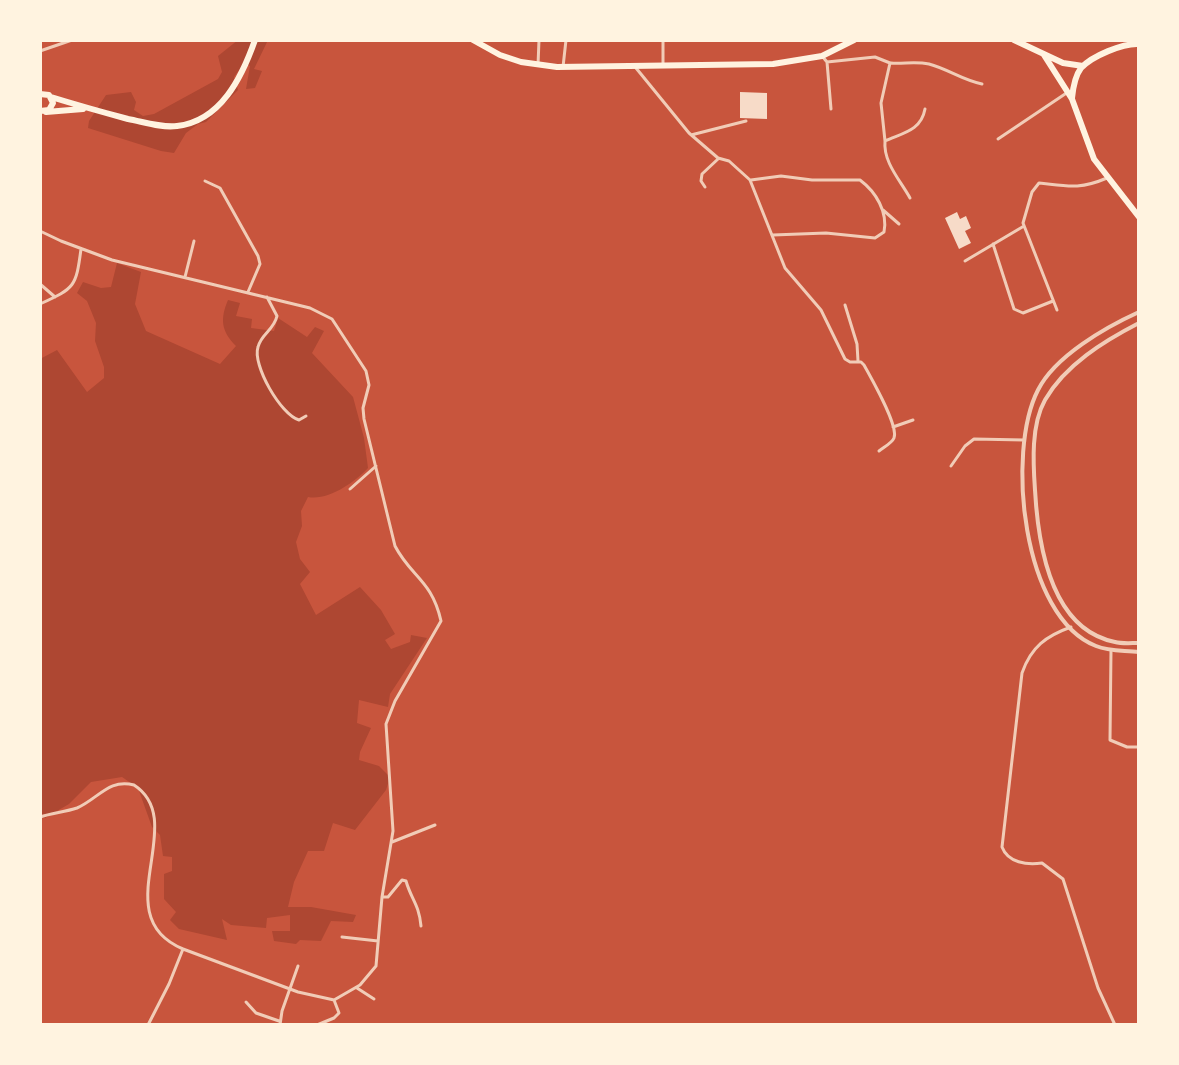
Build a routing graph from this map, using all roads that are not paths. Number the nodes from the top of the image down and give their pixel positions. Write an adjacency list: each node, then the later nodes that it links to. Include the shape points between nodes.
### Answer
1 (72, 40): 11 (street)
2 (255, 40): 23 (highway, via 226,98 188,124 153,125)
3 (473, 40): 15 (highway, via 500,55)
4 (539, 40): 15 (street)
5 (566, 40): 19 (street)
6 (663, 40): 17 (street)
7 (854, 40): 13 (highway)
8 (1014, 40): 12 (highway)
9 (1119, 44): 10 (highway); 18 (highway)
10 (1139, 44)
11 (40, 51)
12 (1044, 55): 18 (highway); 22 (highway)
13 (824, 59): 14 (street, via 875,57); 17 (highway); 24 (street)
14 (890, 63): 20 (street, via 925,63); 30 (street, via 881,103)
15 (538, 65): 19 (highway)
16 (635, 66): 17 (highway); 19 (highway); 28 (street)
17 (663, 66)
18 (1083, 66): 22 (highway)
19 (563, 67)
20 (982, 84)
21 (44, 94): 23 (highway); 26 (highway, via 53,106)
22 (1070, 96): 29 (street); 32 (highway, via 1094,159)
23 (87, 109): 26 (highway)
24 (831, 109)
25 (925, 109): 30 (street, via 910,132)
26 (42, 112)
27 (746, 121): 28 (street)
28 (691, 135): 31 (street)
29 (998, 139)
30 (885, 141): 36 (street, via 889,164)
31 (718, 158): 33 (street); 35 (street, via 702,174)
32 (1107, 178): 38 (highway); 40 (street, via 1069,188 1037,184)
33 (750, 180): 37 (street, via 860,180); 42 (street)
34 (205, 181): 49 (street, via 220,188 258,256 260,264)
35 (705, 187)
36 (910, 198)
37 (883, 210): 39 (street); 42 (street, via 884,232 875,238)
38 (1139, 217)
39 (899, 224)
40 (1024, 225): 44 (street); 52 (street)
41 (40, 231): 45 (street)
42 (773, 235): 58 (street, via 785,268 821,310 845,359)
43 (194, 241): 47 (street)
44 (993, 244): 46 (street); 52 (street, via 1014,309 1023,313)
45 (81, 249): 47 (street); 50 (street, via 75,281)
46 (965, 261)
47 (185, 277): 49 (street)
48 (40, 284): 50 (street)
49 (248, 292): 51 (street)
50 (55, 297): 53 (street)
51 (267, 297): 59 (street, via 277,316 261,339 256,358 289,415 299,420); 64 (street, via 328,316 361,359 369,379 363,408)
52 (1053, 301): 55 (street)
53 (40, 304)
54 (845, 305): 58 (street)
55 (1057, 310)
56 (1139, 312): 62 (street, via 1091,339 1050,373 1031,406)
57 (1139, 323): 67 (street, via 1085,357 1052,389 1038,416 1038,536 1049,577)
58 (858, 361): 61 (street)
59 (306, 416)
60 (913, 420): 61 (street)
61 (893, 427): 63 (street, via 893,440)
62 (1024, 440): 65 (street, via 974,439); 68 (street, via 1034,565 1046,595)
63 (879, 451)
64 (376, 466): 66 (street); 75 (street, via 395,546 431,591 441,621 386,724)
65 (951, 466)
66 (350, 489)
67 (1081, 624): 68 (street); 69 (street, via 1116,643)
68 (1071, 627): 70 (street, via 1096,646); 90 (street, via 1047,638 1027,657 1002,847 1013,860 1042,863 1063,879)
69 (1139, 643)
70 (1111, 650): 71 (street); 72 (street, via 1110,740)
71 (1139, 652)
72 (1139, 747)
73 (40, 817): 80 (street, via 76,808 120,783 141,789 154,816 150,915 161,937)
74 (435, 825): 75 (street)
75 (392, 842): 76 (street)
76 (382, 897): 77 (street, via 406,881 418,904); 79 (street)
77 (421, 926)
78 (342, 937): 79 (street)
79 (378, 941): 82 (street, via 376,966)
80 (183, 949): 83 (street); 88 (street)
81 (298, 966): 83 (street)
82 (356, 987): 84 (street); 85 (street)
83 (290, 988): 85 (street); 87 (street)
84 (374, 999)
85 (334, 1000): 89 (street, via 339,1013)
86 (246, 1002): 87 (street, via 256,1013)
87 (280, 1023)
88 (148, 1025)
89 (317, 1025)
90 (1115, 1025)

